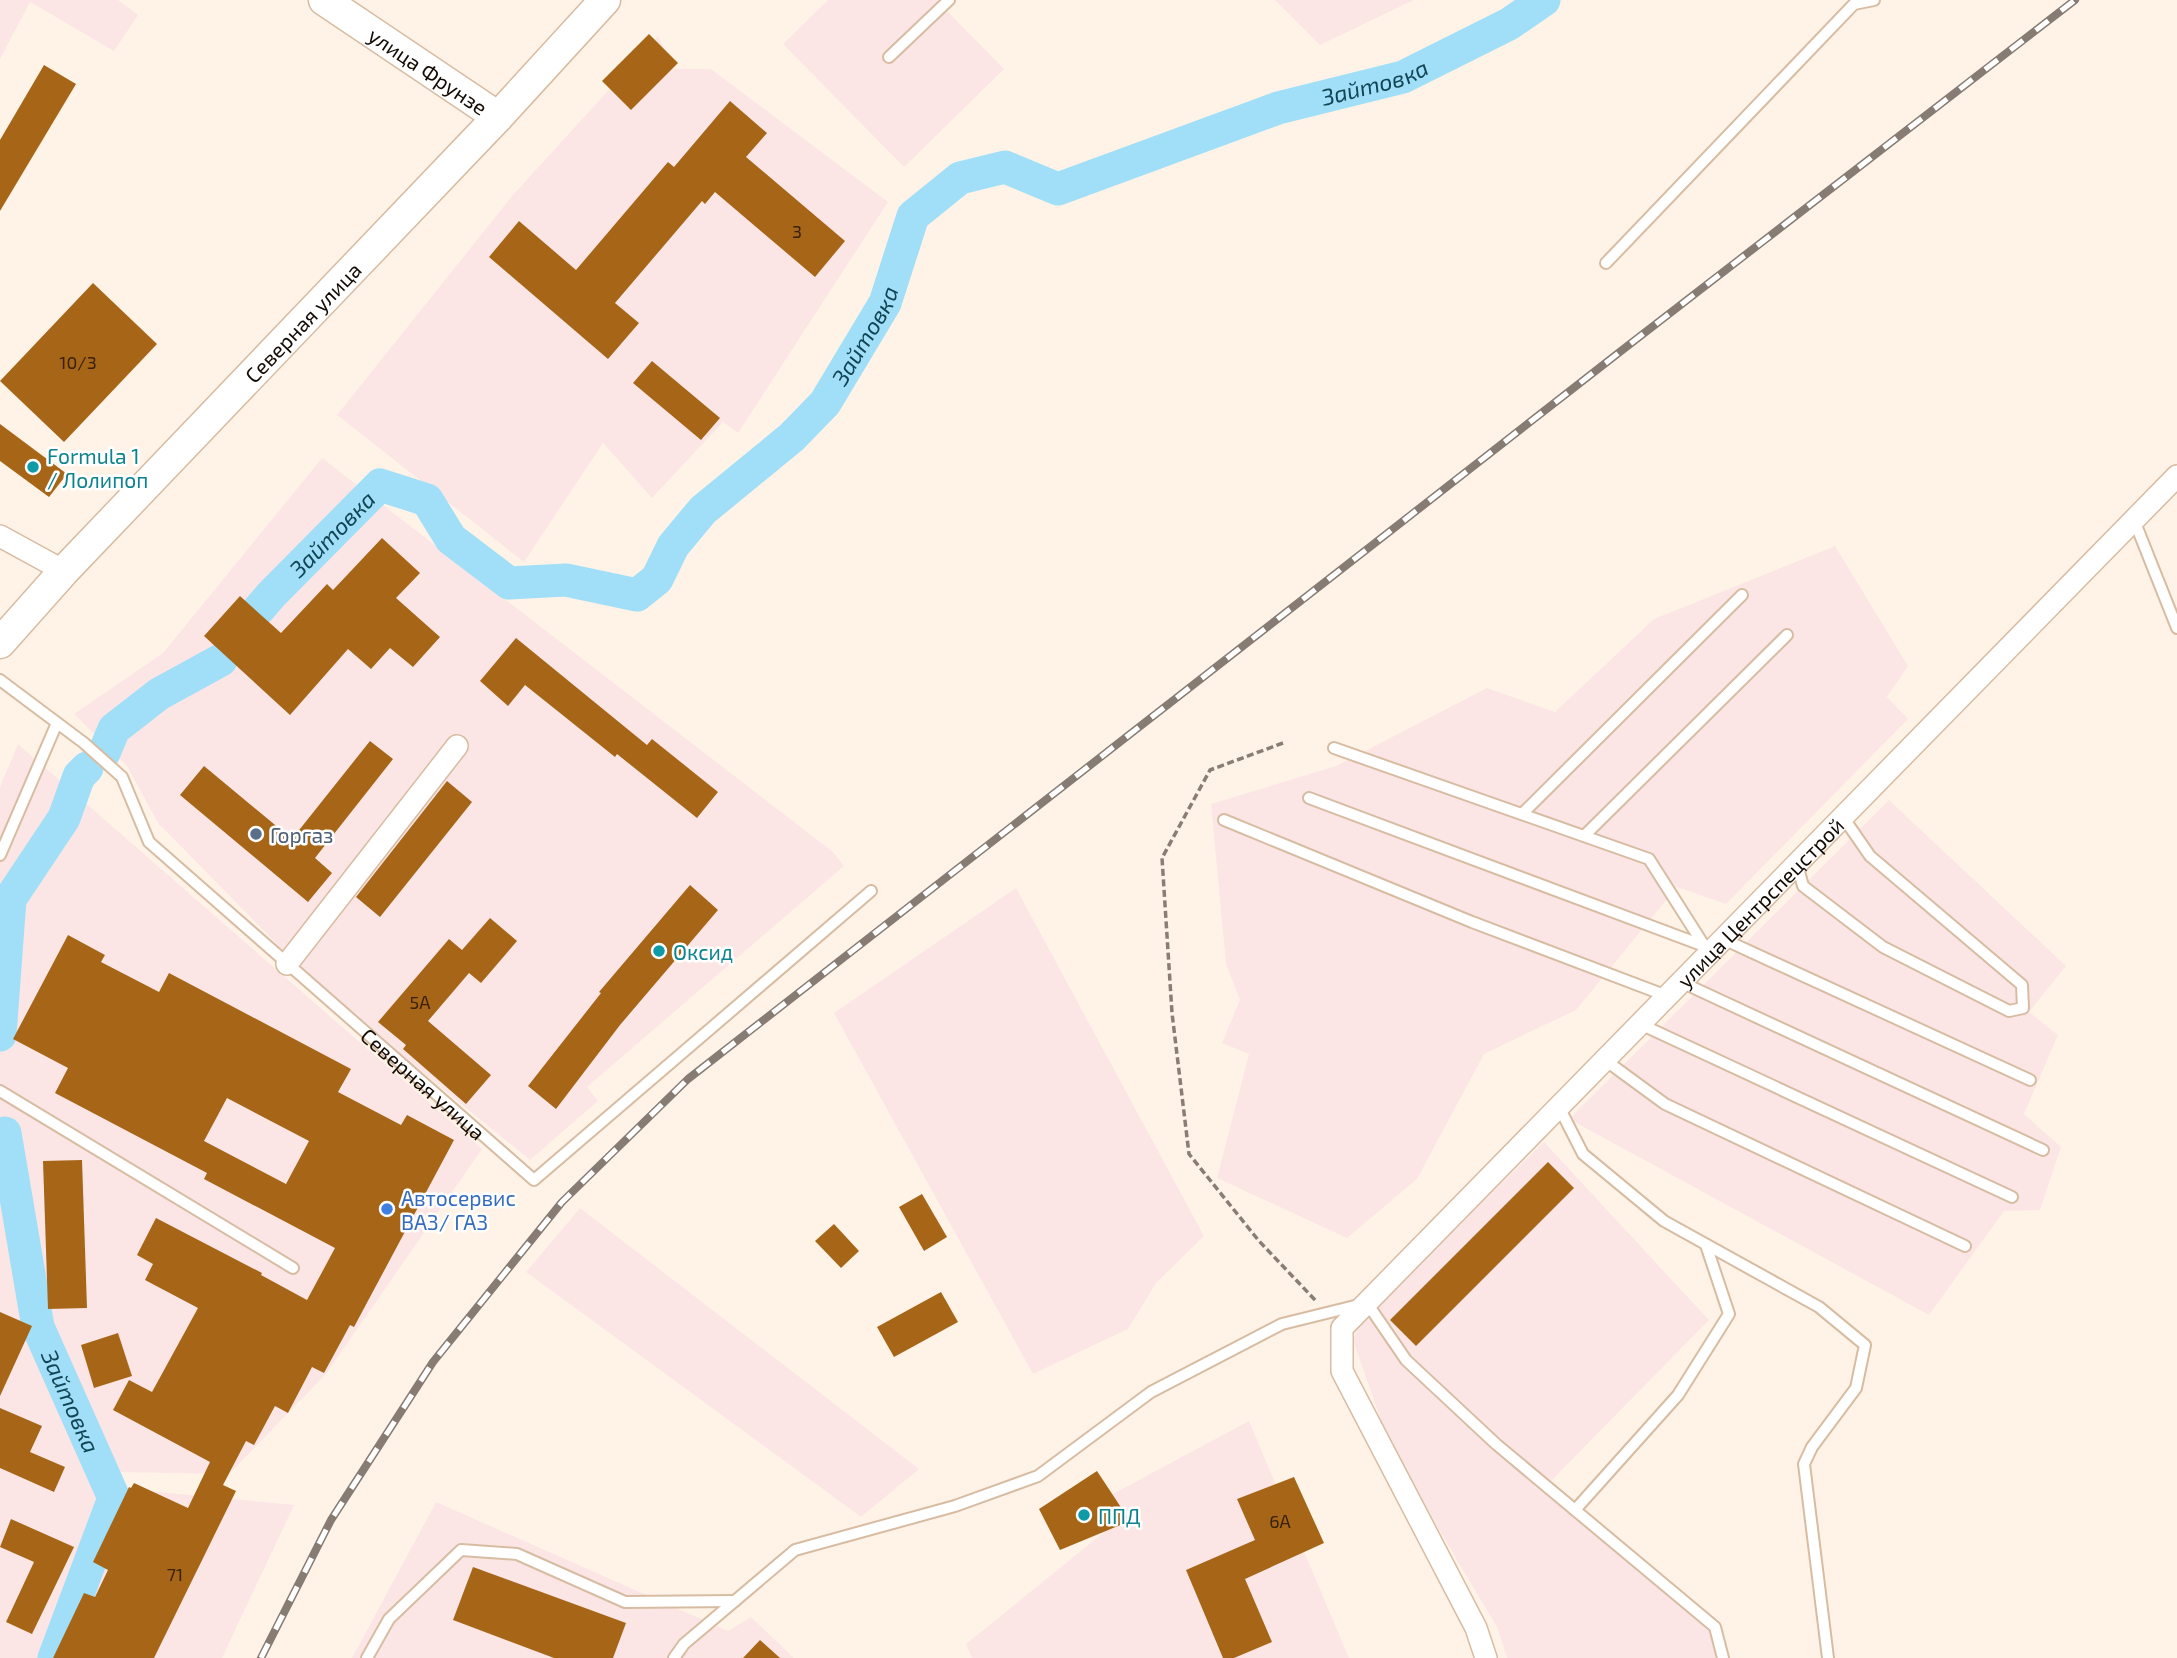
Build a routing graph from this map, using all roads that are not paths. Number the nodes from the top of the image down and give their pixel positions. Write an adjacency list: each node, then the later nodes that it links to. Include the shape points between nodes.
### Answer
1 (324, 0): 6 (main road, улица Фрунзе)
2 (605, 0): 6 (main road, Северная улица)
3 (950, 0): 5 (lane)
4 (1874, 0): 7 (lane, via 1854,5)
5 (889, 57)
6 (498, 117): 11 (main road, Северная улица)
7 (1606, 263)
8 (2177, 476): 9 (street, улица Центрспецстрой)
9 (2134, 520): 13 (lane); 22 (street, улица Центрспецстрой)
10 (0, 536): 11 (street)
11 (64, 571): 15 (main road, Северная улица)
12 (1742, 595): 21 (lane)
13 (2177, 628)
14 (1787, 635): 24 (lane)
15 (0, 643)
16 (0, 680): 17 (lane, Северная улица)
17 (57, 723): 25 (lane); 29 (lane, Северная улица, via 122,777 149,842)
18 (457, 746): 29 (street)
19 (1334, 748): 21 (lane)
20 (1309, 798): 28 (lane)
21 (1522, 814): 24 (lane)
22 (1843, 817): 26 (street, улица Центрспецстрой); 26 (lane, via 1870,856 2022,985 2023,1008 2009,1011 1883,947 1803,886)
23 (1224, 820): 30 (lane, via 1472,922)
24 (1584, 836): 28 (lane, via 1648,859)
25 (0, 855)
26 (1797, 864): 28 (street, улица Центрспецстрой)
27 (871, 891): 29 (lane, Северная улица, via 534,1180)
28 (1714, 945): 30 (street, улица Центрспецстрой); 33 (lane)
29 (287, 964)
30 (1674, 989): 31 (street, улица Центрспецстрой); 36 (lane)
31 (1640, 1024): 32 (street, улица Центрспецстрой); 37 (lane)
32 (1605, 1060): 35 (street, улица Центрспецстрой); 39 (lane, via 1665,1104)
33 (2030, 1080)
34 (0, 1091): 40 (lane)
35 (1559, 1107): 38 (lane, via 1583,1154 1664,1221); 41 (street, улица Центрспецстрой)
36 (2043, 1150)
37 (2012, 1197)
38 (1706, 1245): 43 (lane, via 1729,1314 1678,1395); 49 (lane, via 1819,1307 1865,1345 1856,1388 1804,1464)
39 (1965, 1246)
40 (293, 1268)
41 (1367, 1303): 42 (street, улица Центрспецстрой); 43 (lane, via 1406,1360)
42 (1335, 1320): 44 (lane, via 1282,1324 1151,1392 1038,1475 956,1506 795,1550); 47 (street, via 1342,1371 1476,1628)
43 (1575, 1510): 48 (lane, via 1715,1627)
44 (735, 1601): 45 (lane, via 625,1602 517,1554 461,1550 389,1619); 46 (lane)
45 (367, 1658)
46 (674, 1658)
47 (1486, 1658)
48 (1723, 1658)
49 (1828, 1658)

